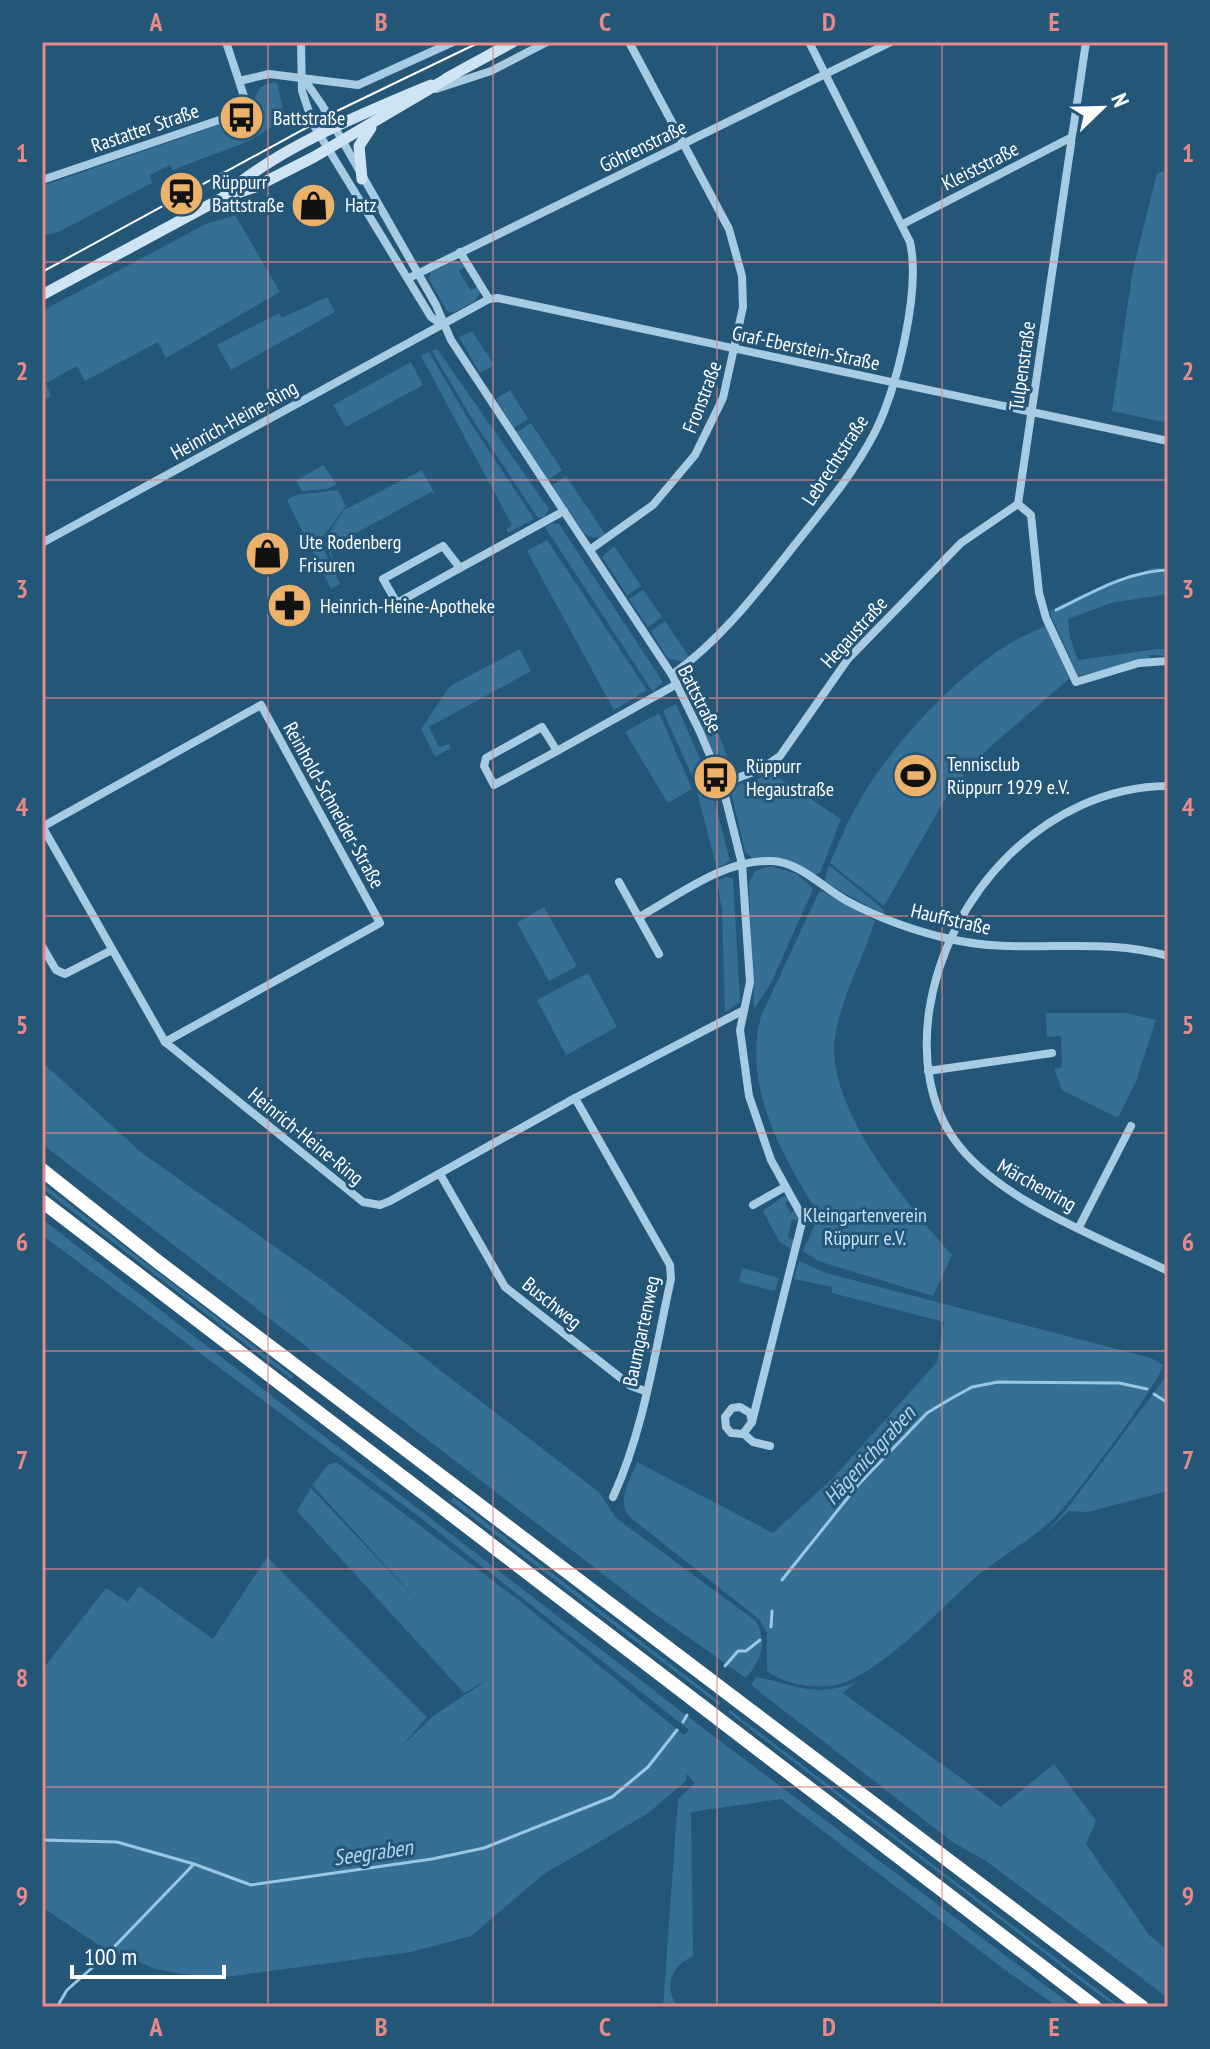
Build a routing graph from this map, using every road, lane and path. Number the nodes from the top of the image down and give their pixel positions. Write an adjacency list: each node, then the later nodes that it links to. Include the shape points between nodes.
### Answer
1 (226, 42): 13 (street)
2 (301, 42): 12 (street, Battstraße)
3 (453, 42): 12 (street, via 358,85)
4 (513, 42): 10 (main road)
5 (547, 42): 14 (street, via 491,71)
6 (629, 42): 20 (street, Fronstraße)
7 (809, 42): 11 (street, Lebrechtstraße)
8 (891, 42): 11 (street, Göhrenstraße)
9 (1086, 42): 18 (street, Tulpenstraße)
10 (453, 75): 14 (main road); 16 (main road)
11 (826, 76): 20 (street, Göhrenstraße); 25 (street, Lebrechtstraße)
12 (304, 79): 13 (street, via 269,74); 16 (street, Battstraße); 17 (street, Battstraße, via 304,100)
13 (239, 81): 23 (street, Rastatter Straße, via 245,100 240,113)
14 (436, 89): 15 (main road)
15 (373, 126): 19 (main road); 22 (main road, via 359,146)
16 (335, 129): 17 (main road); 19 (street, Battstraße)
17 (319, 137): 21 (street, Battstraße); 24 (main road, via 246,176)
18 (1072, 137): 25 (street, Kleiststraße); 33 (street, Tulpenstraße)
19 (341, 142): 21 (main road); 22 (street, Battstraße)
20 (684, 144): 26 (street, Göhrenstraße); 31 (street, Fronstraße, via 729,229 738,259 743,292)
21 (329, 149): 24 (main road); 27 (street, Battstraße)
22 (362, 179): 27 (street, Battstraße)
23 (42, 180)
24 (222, 198): 28 (main road)
25 (903, 224): 32 (street, Lebrechtstraße, via 914,278)
26 (460, 252): 27 (street, Göhrenstraße); 29 (street)
27 (413, 275): 30 (street, Battstraße)
28 (42, 295)
29 (489, 299): 30 (street); 31 (street, Graf-Eberstein-Straße)
30 (442, 325): 36 (street, Battstraße); 37 (street, Heinrich-Heine-Ring)
31 (736, 348): 32 (street, Graf-Eberstein-Straße); 38 (street, Fronstraße, via 717,413 686,468 653,505)
32 (893, 383): 33 (street, Graf-Eberstein-Straße); 41 (street, Lebrechtstraße, via 876,430 829,502 721,636)
33 (1031, 412): 34 (street, Graf-Eberstein-Straße); 35 (street, Tulpenstraße)
34 (1168, 441)
35 (1018, 504): 40 (street, via 1031,515 1039,593 1076,682 1139,663); 43 (street, Hegaustraße, via 955,549 848,659 780,756)
36 (564, 511): 38 (street, Battstraße); 39 (street)
37 (42, 543)
38 (591, 549): 41 (street, Battstraße)
39 (460, 568): 39 (street, via 443,546 383,579 397,603)
40 (1168, 661)
41 (674, 680): 42 (street, Lebrechtstraße); 43 (street, Battstraße)
42 (557, 751): 42 (street, Lebrechtstraße, via 494,785 484,766 486,758 542,727)
43 (722, 784): 46 (street, Battstraße)
44 (1168, 786): 49 (street, Märchenring, via 1128,789 1102,798 1031,835 990,874)
45 (42, 826): 51 (street, Heinrich-Heine-Ring); 55 (street, Reinhold-Schneider-Straße, via 261,705 380,923)
46 (742, 864): 48 (street); 49 (street, Hauffstraße, via 784,863 875,915); 54 (street, Battstraße, via 750,982)
47 (619, 882): 48 (street)
48 (639, 917): 52 (street)
49 (949, 939): 53 (street, Hauffstraße, via 993,947 1115,945); 57 (street, Märchenring, via 931,1000)
50 (42, 946): 51 (street, via 56,970 65,974)
51 (110, 951): 55 (street, Heinrich-Heine-Ring)
52 (659, 954)
53 (1168, 956)
54 (742, 1011): 58 (street, Heinrich-Heine-Ring); 62 (street, Battstraße, via 749,1096)
55 (165, 1042): 61 (street, Heinrich-Heine-Ring, via 363,1202 380,1205)
56 (1052, 1053): 57 (street)
57 (928, 1071): 65 (street, Märchenring, via 945,1124 976,1166 997,1184)
58 (575, 1098): 61 (street, Heinrich-Heine-Ring); 67 (street, Baumgartenweg, via 670,1265)
59 (1131, 1126): 65 (street)
60 (42, 1170): 73 (highway)
61 (440, 1174): 67 (street, Buschweg, via 505,1287 631,1386)
62 (785, 1187): 64 (street); 68 (street, Battstraße, via 803,1218)
63 (42, 1201): 72 (highway)
64 (753, 1205)
65 (1079, 1227): 66 (street, Märchenring)
66 (1168, 1271)
67 (645, 1391): 71 (street, Baumgartenweg, via 626,1470)
68 (752, 1422): 69 (street); 69 (street, via 744,1408 727,1413 728,1430)
69 (744, 1434): 70 (street)
70 (770, 1446)
71 (613, 1497)
72 (1095, 2007)
73 (1142, 2007)

